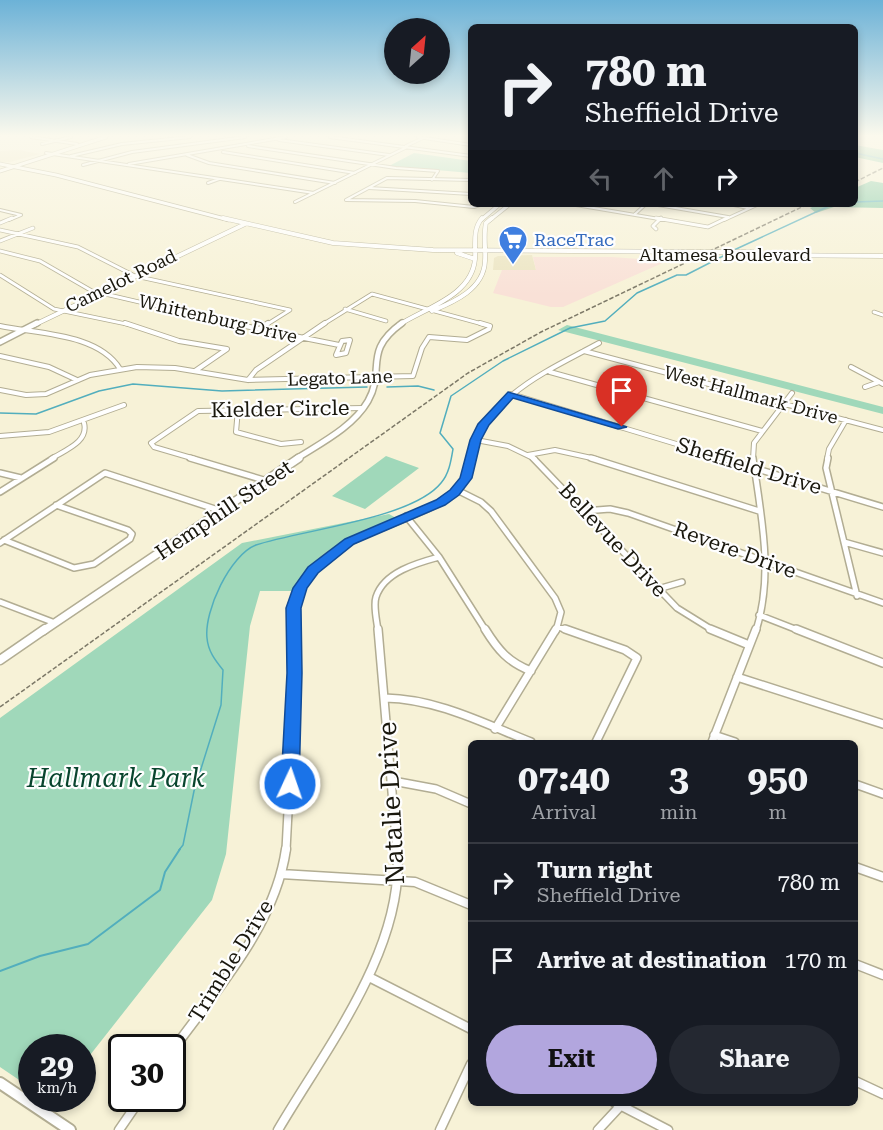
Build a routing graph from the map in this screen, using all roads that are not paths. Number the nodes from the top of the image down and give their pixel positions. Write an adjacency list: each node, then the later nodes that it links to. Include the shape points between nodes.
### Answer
1 (97, 190): 10 (main road)
2 (112, 190): 9 (main road, Altamesa Boulevard)
3 (294, 190): 7 (street)
4 (321, 190): 7 (street)
5 (364, 190): 12 (street, via 346,200)
6 (397, 190): 8 (street)
7 (314, 193): 11 (street)
8 (468, 194)
9 (142, 198): 10 (main road); 27 (main road, Altamesa Boulevard)
10 (134, 200): 28 (main road)
11 (295, 202)
12 (468, 206)
13 (496, 207): 23 (main road)
14 (506, 207): 25 (main road)
15 (590, 207): 21 (street)
16 (643, 207): 21 (street)
17 (670, 207): 22 (street)
18 (743, 207): 19 (street)
19 (748, 208): 22 (street)
20 (0, 210): 26 (street, via 21,215)
21 (635, 214): 24 (street)
22 (729, 217): 24 (street, via 708,227)
23 (481, 218): 25 (main road); 39 (main road, via 475,227)
24 (661, 218): 30 (street, via 652,226)
25 (489, 219): 34 (main road, via 484,228)
26 (0, 223)
27 (245, 224): 28 (main road, Camelot Road); 39 (main road, Altamesa Boulevard, via 348,245)
28 (239, 227): 39 (main road, via 337,248); 43 (main road, Camelot Road)
29 (33, 228): 32 (street)
30 (656, 229)
31 (0, 230): 32 (street)
32 (19, 234): 33 (street); 43 (street, via 78,247)
33 (0, 241)
34 (485, 244): 36 (main road); 37 (main road)
35 (0, 250): 46 (street, Whittenburg Drive, via 40,261)
36 (485, 252): 37 (main road, Altamesa Boulevard); 39 (main road, Altamesa Boulevard); 41 (main road)
37 (504, 252): 38 (main road, Altamesa Boulevard); 41 (main road)
38 (562, 252): 40 (main road, Altamesa Boulevard, bridge); 40 (main road, Altamesa Boulevard, bridge)
39 (475, 254): 44 (main road, via 473,272)
40 (883, 254)
41 (485, 260): 45 (main road)
42 (0, 275): 49 (street, via 36,300)
43 (133, 276): 46 (main road, Camelot Road); 54 (street, via 290,310)
44 (466, 282): 45 (main road); 48 (main road, Hemphill Street)
45 (476, 284): 48 (main road, Hemphill Street, via 465,294)
46 (98, 293): 49 (main road, Camelot Road); 54 (street, Whittenburg Drive)
47 (345, 309): 48 (street, via 372,294); 52 (street); 56 (street)
48 (432, 309): 66 (main road, Hemphill Street, via 402,324 381,344); 66 (street, Legato Lane, via 490,326 467,340 429,337 416,358 413,376)
49 (61, 310): 55 (main road, Camelot Road); 65 (street, via 128,324 179,341 226,348)
50 (874, 312): 51 (street)
51 (883, 315)
52 (386, 321)
53 (0, 326): 55 (street)
54 (261, 328): 56 (street, Whittenburg Drive)
55 (21, 331): 57 (main road, Camelot Road); 63 (street, via 106,351 117,359)
56 (304, 338): 59 (street, Whittenburg Drive); 68 (street, via 256,370)
57 (0, 342)
58 (599, 343): 60 (street)
59 (339, 345): 59 (street, Whittenburg Drive, via 336,355 342,356 350,340)
60 (584, 351): 64 (street); 74 (street, West Hallmark Drive)
61 (0, 356): 67 (street, via 49,367)
62 (851, 367): 69 (street)
63 (120, 369): 65 (street, Legato Lane, via 152,366); 67 (street, Legato Lane)
64 (549, 371): 73 (street); 81 (street)
65 (194, 372): 68 (street, Legato Lane)
66 (373, 378): 68 (street, Legato Lane); 76 (main road, Hemphill Street)
67 (77, 380): 71 (street, Legato Lane, via 43,394)
68 (248, 380)
69 (881, 383): 70 (street)
70 (865, 387)
71 (0, 390)
72 (792, 393): 74 (street)
73 (511, 394): 83 (street, via 484,424); 86 (street, Sheffield Drive)
74 (785, 404): 78 (street, West Hallmark Drive); 81 (street)
75 (124, 405): 79 (street)
76 (363, 408): 77 (street, Kielder Circle); 89 (main road, Hemphill Street, via 347,425)
77 (238, 410): 84 (street, via 236,432 281,444); 89 (street, Kielder Circle, via 198,411 151,443)
78 (846, 420): 80 (street, West Hallmark Drive); 91 (street, via 826,460)
79 (84, 423): 82 (street, via 48,432); 88 (street, via 83,439)
80 (883, 430)
81 (762, 431): 86 (street, via 754,443)
82 (0, 436)
83 (476, 440): 85 (street, Bellevue Drive, via 508,446); 90 (street, via 466,478)
84 (301, 442)
85 (528, 455): 95 (street, Bellevue Drive); 96 (street, via 555,450 573,452)
86 (754, 466): 91 (street, Sheffield Drive); 96 (street)
87 (0, 473): 88 (street)
88 (21, 478): 92 (street)
89 (268, 481): 97 (main road, Hemphill Street)
90 (457, 490): 98 (street, Trimble Drive, via 441,502); 111 (street, via 486,506 555,598 561,612)
91 (831, 491): 94 (street, Sheffield Drive); 100 (street)
92 (0, 492)
93 (56, 505): 97 (street, via 105,473); 99 (street); 99 (street, via 132,534 130,539 94,564 74,568)
94 (883, 507)
95 (584, 511): 103 (street, Revere Drive, via 610,509 628,513); 105 (street, Bellevue Drive)
96 (759, 511): 103 (street)
97 (222, 512): 110 (main road, Hemphill Street)
98 (406, 516): 102 (street); 128 (street, Trimble Drive, via 333,552 305,579 297,596 293,608 295,673 288,828)
99 (2, 542)
100 (844, 542): 101 (street); 106 (street)
101 (883, 553)
102 (439, 557): 115 (street, via 501,654 515,665); 117 (street, Natalie Drive, via 393,575 375,599)
103 (765, 561): 106 (street, Revere Drive); 109 (street, via 765,591)
104 (682, 582): 105 (street)
105 (658, 589): 112 (street, Bellevue Drive, via 693,621)
106 (857, 596): 108 (street, Revere Drive)
107 (0, 602): 110 (street)
108 (883, 603)
109 (759, 615): 112 (street); 114 (street)
110 (56, 624): 113 (main road, Hemphill Street)
111 (558, 627): 115 (street); 122 (street, via 625,650 637,658)
112 (749, 645): 116 (street)
113 (0, 660)
114 (883, 663)
115 (531, 670): 119 (street)
116 (737, 677): 118 (street); 120 (street)
117 (386, 698): 119 (street, via 424,701); 123 (street, Natalie Drive)
118 (883, 724)
119 (495, 729): 121 (street)
120 (713, 739)
121 (525, 740)
122 (597, 740)
123 (393, 781): 126 (street, via 436,789); 130 (street, Natalie Drive)
124 (858, 785): 125 (street)
125 (883, 794)
126 (468, 803)
127 (858, 868): 129 (street)
128 (281, 874): 130 (street); 136 (street, Trimble Drive, via 254,933)
129 (883, 877)
130 (398, 879): 131 (street, via 430,887); 134 (street, Natalie Drive, via 388,932)
131 (468, 904)
132 (858, 965): 133 (street)
133 (883, 975)
134 (369, 977): 135 (street); 146 (street, Natalie Drive)
135 (468, 1027)
136 (184, 1034)
137 (468, 1070): 147 (street)
138 (858, 1082): 140 (street)
139 (0, 1083): 144 (main road)
140 (883, 1094)
141 (618, 1106): 148 (street)
142 (624, 1106): 149 (street)
143 (131, 1112): 145 (street)
144 (70, 1130)
145 (119, 1130)
146 (278, 1130)
147 (440, 1130)
148 (598, 1130)
149 (668, 1130)

